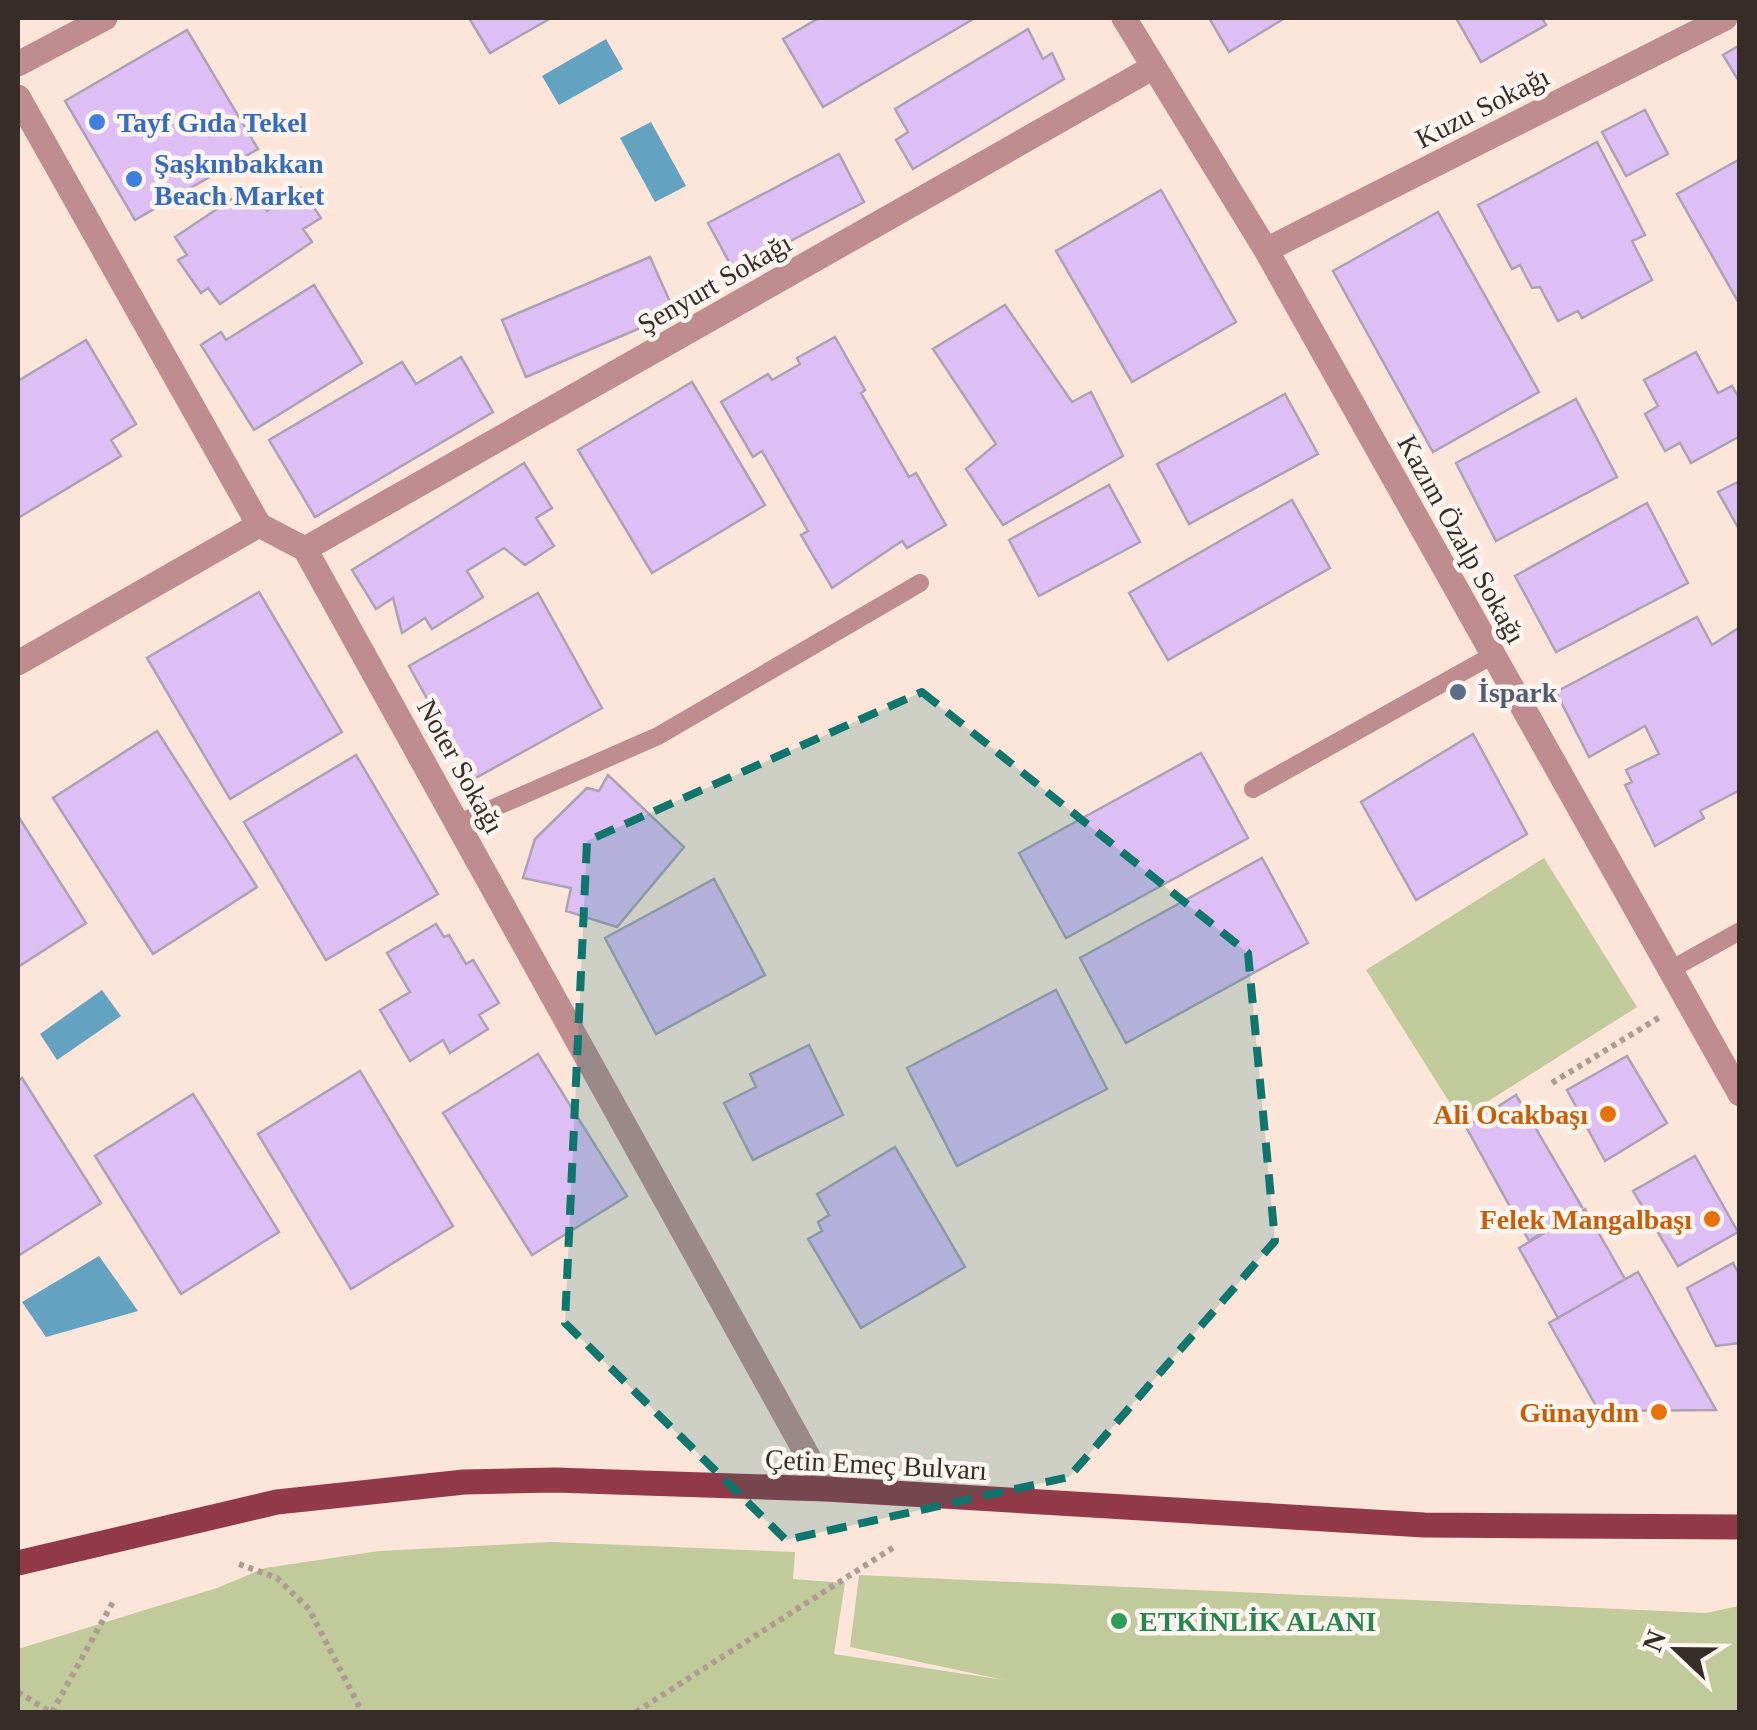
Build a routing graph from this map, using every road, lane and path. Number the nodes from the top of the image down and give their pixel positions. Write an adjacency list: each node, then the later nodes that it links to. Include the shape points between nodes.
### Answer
1 (105, 18): 4 (street)
2 (1124, 18): 5 (street, Kazım Özalp Sokağı)
3 (1725, 18): 7 (street, Kuzu Sokağı)
4 (18, 64)
5 (1152, 68): 7 (street, Kazım Özalp Sokağı); 9 (street, Şenyurt Sokağı)
6 (18, 97): 8 (street)
7 (1266, 250): 11 (street, Kazım Özalp Sokağı)
8 (259, 526): 9 (street); 12 (street)
9 (305, 549): 14 (street, Noter Sokağı)
10 (920, 583): 14 (lane, via 658,736)
11 (1493, 655): 13 (lane); 16 (street, Kazım Özalp Sokağı)
12 (18, 662)
13 (1253, 789)
14 (459, 823): 20 (street, Noter Sokağı)
15 (1740, 932): 16 (lane)
16 (1670, 970): 17 (street, Kazım Özalp Sokağı)
17 (1687, 1001): 18 (path); 19 (street, Kazım Özalp Sokağı)
18 (1552, 1083)
19 (1740, 1094)
20 (826, 1490): 21 (main road, Çetin Emeç Bulvarı, via 1424,1526); 23 (main road, Çetin Emeç Bulvarı, via 464,1482 277,1502)
21 (1740, 1527)
22 (894, 1547): 29 (path)
23 (18, 1563)
24 (239, 1564): 28 (path, via 277,1578 309,1609)
25 (114, 1600): 27 (path)
26 (18, 1692): 27 (path)
27 (51, 1712)
28 (362, 1712)
29 (636, 1712)

